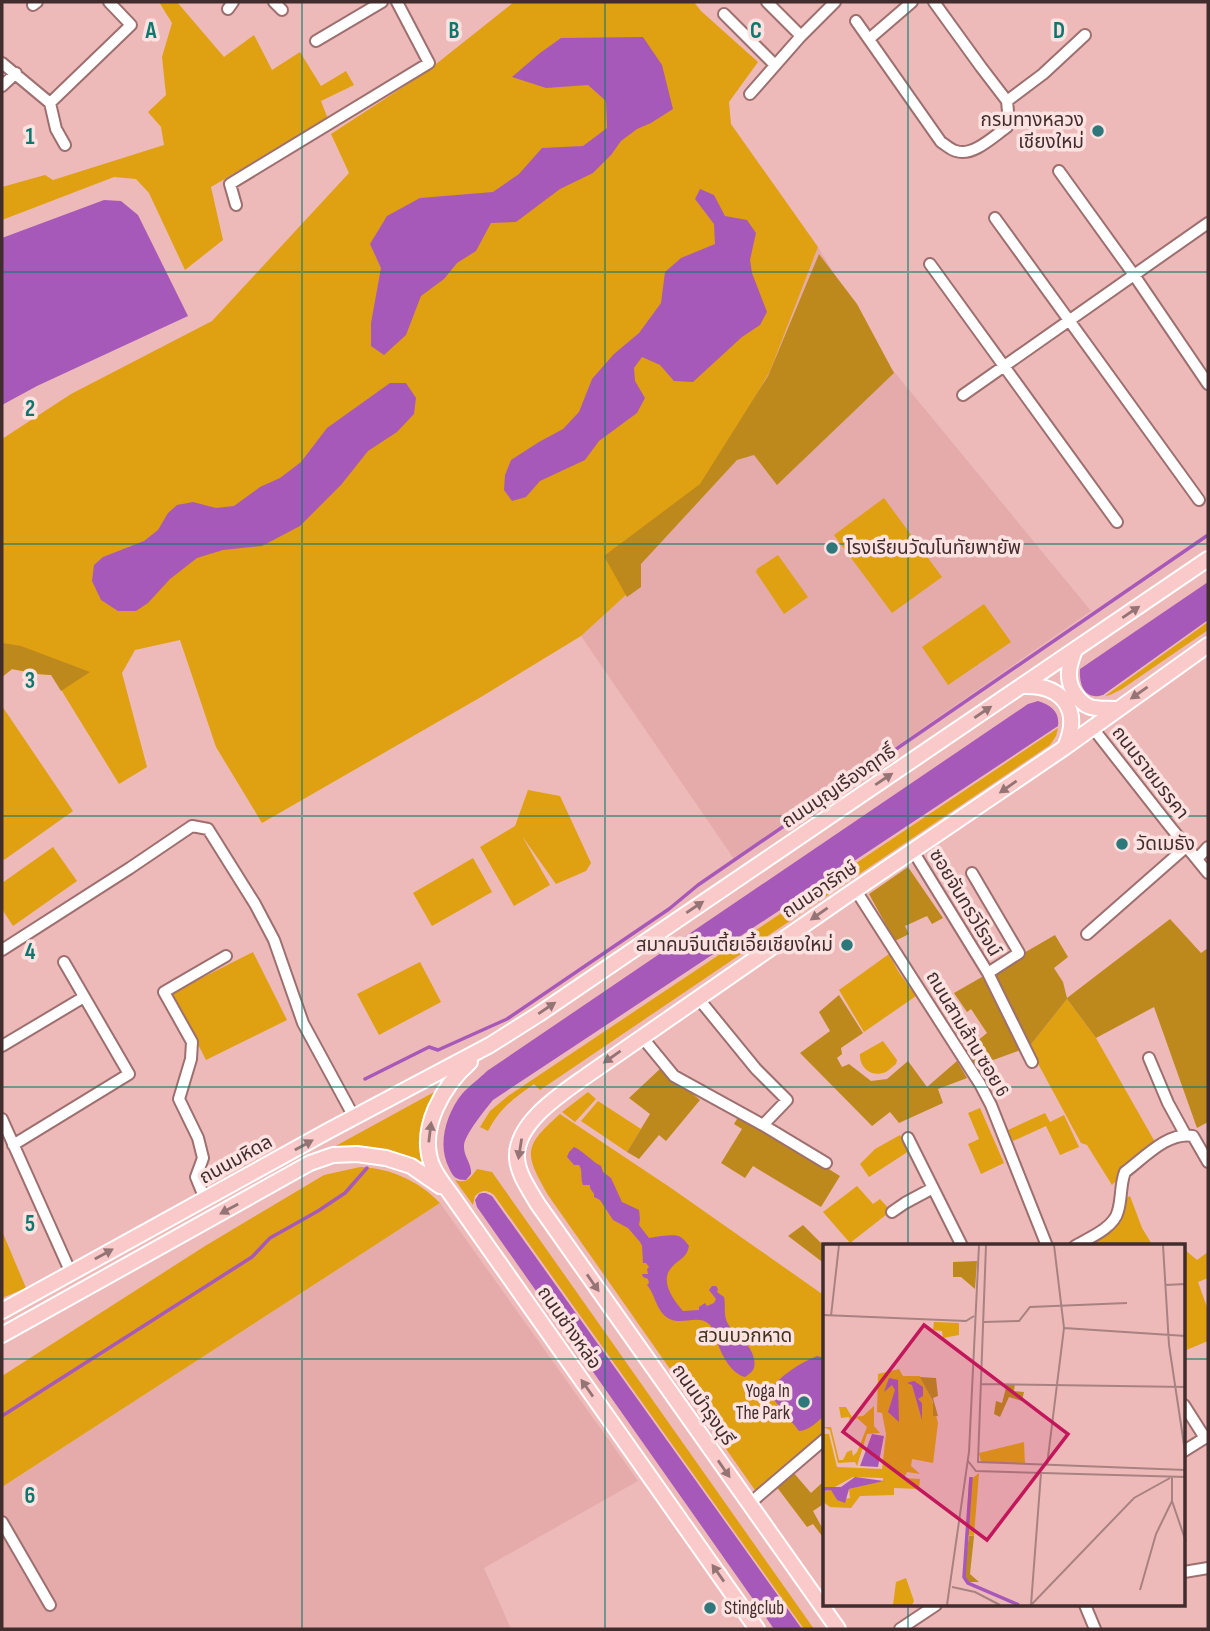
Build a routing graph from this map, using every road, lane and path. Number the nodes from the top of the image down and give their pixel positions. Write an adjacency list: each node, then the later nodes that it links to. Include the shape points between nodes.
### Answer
1 (109, 2): 20 (street, via 131,25)
2 (382, 2): 13 (street)
3 (397, 2): 23 (street, via 429,63 230,184)
4 (767, 2): 11 (street)
5 (912, 2): 12 (street)
6 (934, 2): 19 (street)
7 (831, 3): 11 (street)
8 (724, 14): 15 (street)
9 (856, 21): 12 (street)
10 (1086, 35): 19 (street)
11 (801, 36): 15 (street)
12 (869, 39): 19 (street, via 941,142 954,151 972,151 1007,127)
13 (316, 41)
14 (2, 63): 16 (street)
15 (775, 65): 18 (street)
16 (16, 73): 17 (street); 20 (street)
17 (2, 86)
18 (750, 94)
19 (1007, 101)
20 (50, 103): 21 (street)
21 (65, 145)
22 (1059, 171): 27 (street)
23 (236, 205)
24 (995, 218): 28 (street)
25 (1208, 223): 27 (street)
26 (930, 264): 29 (street)
27 (1134, 275): 28 (street); 30 (street)
28 (1069, 320): 29 (street); 32 (street)
29 (1004, 366): 31 (street); 33 (street)
30 (1208, 384)
31 (963, 395)
32 (1199, 500)
33 (1117, 522)
34 (1208, 559): 35 (main road, ถนนบุญเรืองฤทธิ์, one-way to 34)
35 (1075, 650): 37 (main road, ถนนบุญเรืองฤทธิ์); 38 (main road, via 1068,674 1078,699 1088,706)
36 (1206, 651): 38 (main road, ถนนอารักษ์, one-way to 38)
37 (1022, 686): 40 (main road, via 1049,688 1060,696 1072,721); 56 (main road, ถนนบุญเรืองฤทธิ์, one-way to 37)
38 (1117, 709): 39 (main road, ถนนอารักษ์)
39 (1092, 727): 40 (main road, ถนนอารักษ์); 41 (street, ถนนราชมรรคา)
40 (1064, 748): 43 (main road, ถนนอารักษ์, one-way to 43)
41 (1186, 847): 44 (street, ถนนราชมรรคา); 48 (street)
42 (1208, 847): 44 (street)
43 (913, 851): 47 (main road, ถนนอารักษ์); 52 (street, ซอยจันทรวิโรจน์)
44 (1196, 859): 46 (street, ถนนราชมรรคา)
45 (972, 873): 52 (street, via 1019,953)
46 (1208, 873)
47 (855, 889): 54 (main road, ถนนอารักษ์, one-way to 54); 74 (street, ถนนสามล้าน ซอย 6, via 980,1084)
48 (1087, 934)
49 (2, 950): 60 (street, via 192,826 208,829 274,940 303,1023)
50 (226, 956): 70 (street, via 164,992 192,1042 179,1099 198,1138 203,1158 196,1177)
51 (64, 962): 53 (street)
52 (988, 973): 59 (street, ซอยจันทรวิโรจน์)
53 (85, 997): 57 (street); 65 (street, via 129,1074)
54 (698, 998): 55 (main road, ถนนอารักษ์); 62 (street, via 787,1100)
55 (642, 1037): 62 (street, via 674,1076); 71 (main road, ถนนอารักษ์, one-way to 71, via 550,1102 528,1126 517,1157 521,1175)
56 (489, 1045): 60 (main road, ถนนมหิดล); 69 (main road, ถนนช่างหล่อ, one-way to 56, via 432,1165 431,1123 449,1083)
57 (2, 1046)
58 (1149, 1058): 63 (street)
59 (1032, 1062)
60 (354, 1117): 70 (main road, ถนนมหิดล, one-way to 60)
61 (2, 1119): 65 (street)
62 (763, 1125): 67 (street)
63 (1185, 1135): 66 (street, via 1193,1136); 75 (street, via 1158,1147 1125,1172 1114,1221)
64 (908, 1138): 68 (street)
65 (13, 1145): 76 (street)
66 (1208, 1162)
67 (826, 1163)
68 (933, 1188): 72 (street); 73 (street)
69 (450, 1193): 78 (main road, ถนนมหิดล, one-way to 78, via 411,1166 386,1158 333,1155 310,1163); 90 (main road, ถนนช่างหล่อ, one-way to 69)
70 (205, 1199): 76 (main road, ถนนมหิดล, one-way to 70)
71 (537, 1203): 83 (main road, ถนนบำรุงบุรี, one-way to 83)
72 (892, 1212)
73 (961, 1244)
74 (1045, 1244)
75 (1077, 1244)
76 (71, 1273): 77 (main road, ถนนมหิดล)
77 (2, 1311)
78 (2, 1335)
79 (1186, 1408): 80 (street)
80 (1207, 1437): 82 (street)
81 (823, 1441): 83 (street)
82 (1186, 1450)
83 (749, 1504): 91 (main road, ถนนบำรุงบุรี)
84 (2, 1522): 87 (street)
85 (1208, 1568): 86 (street)
86 (1186, 1572)
87 (50, 1605)
88 (934, 1606): 92 (street)
89 (1085, 1606): 93 (street)
90 (757, 1629)
91 (838, 1629)
92 (900, 1629)
93 (1096, 1629)

